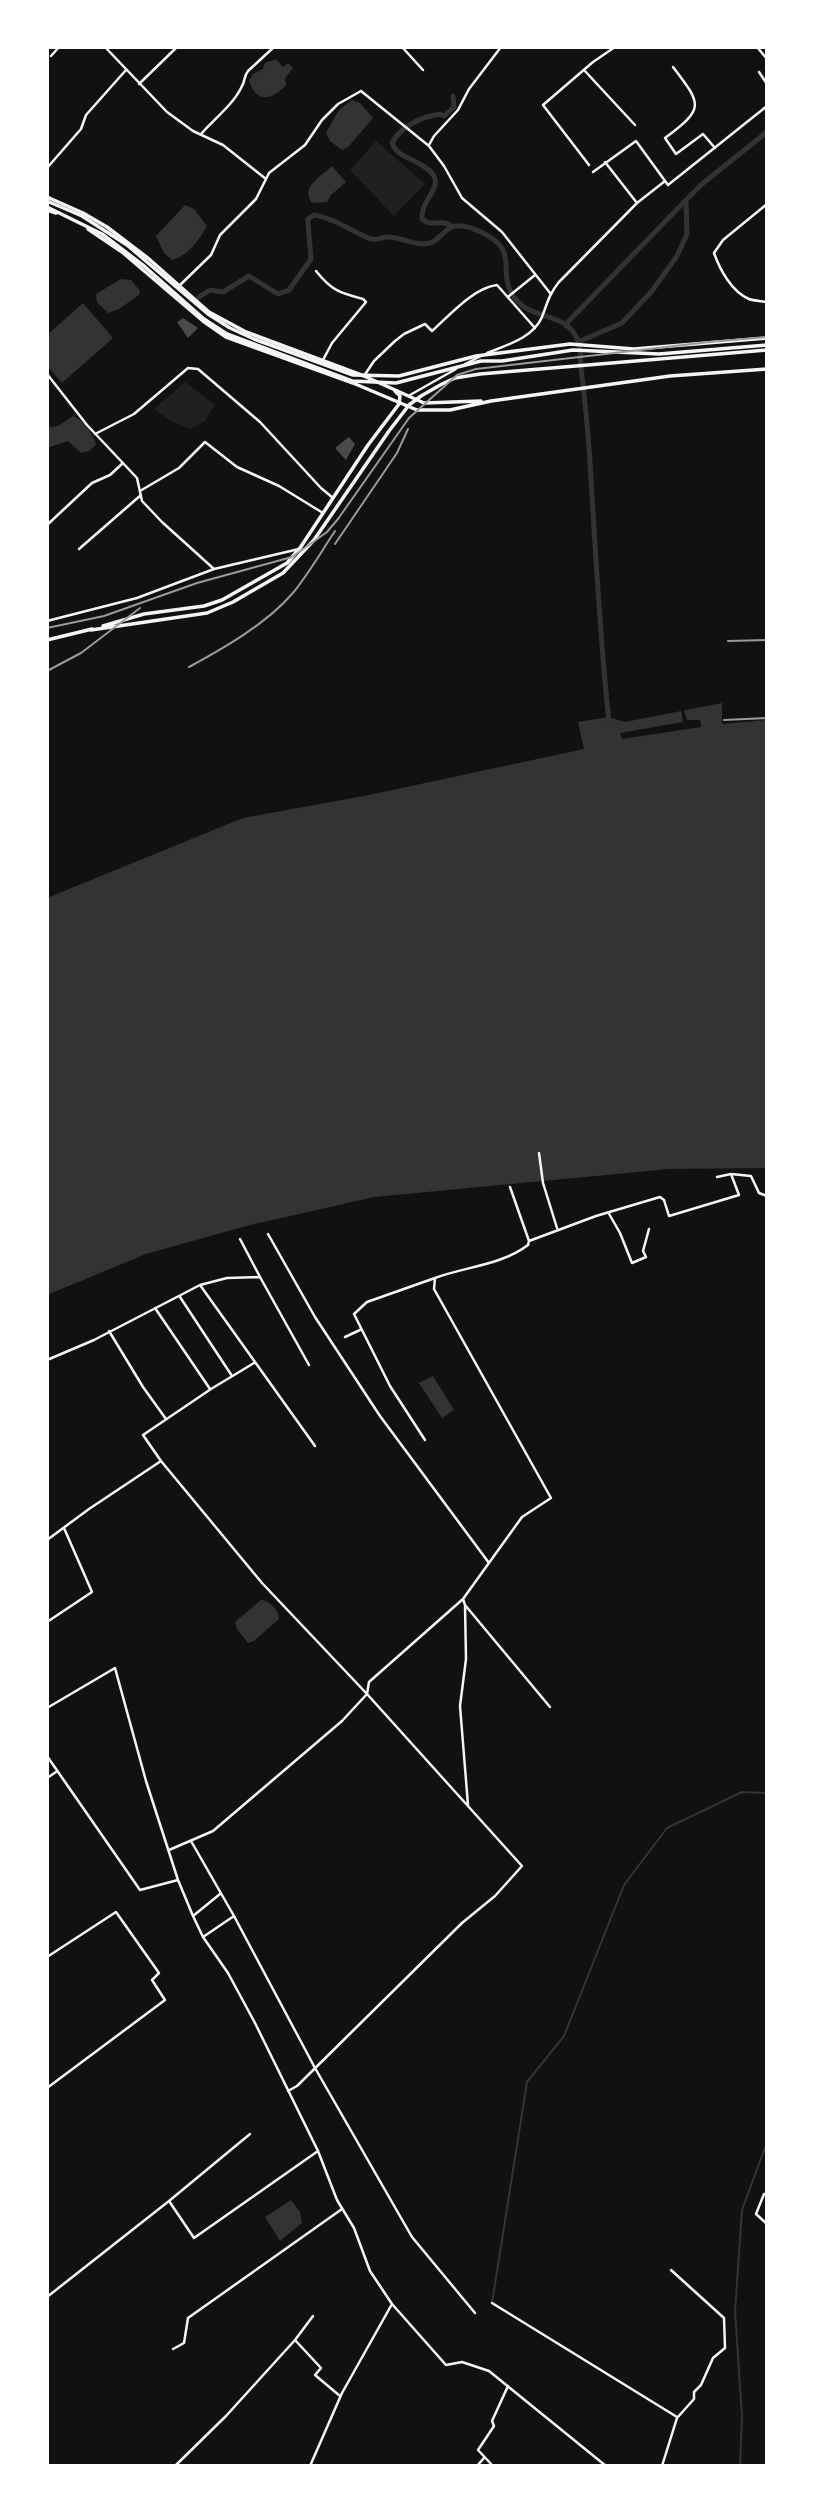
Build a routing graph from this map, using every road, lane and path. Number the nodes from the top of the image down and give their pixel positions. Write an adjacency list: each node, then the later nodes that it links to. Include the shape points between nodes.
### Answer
1 (60, 47): 9 (street)
2 (105, 47): 12 (street)
3 (177, 47): 16 (street)
4 (274, 47): 20 (street, via 248,71 235,97)
5 (402, 47): 13 (street)
6 (502, 47): 21 (street)
7 (615, 47): 14 (street)
8 (757, 47): 10 (street)
9 (51, 56)
10 (767, 59)
11 (673, 67): 22 (street, via 696,105 691,117 665,138 676,154 703,134)
12 (126, 70): 16 (street); 25 (street)
13 (423, 70)
14 (584, 70): 19 (street); 24 (street, via 543,105)
15 (759, 72): 17 (street)
16 (139, 84): 20 (street, via 167,112)
17 (767, 84)
18 (767, 106): 22 (street)
19 (635, 125)
20 (200, 135): 27 (street, via 223,145)
21 (429, 146): 27 (street, via 361,91 338,103 309,140); 34 (street, via 462,198 502,232)
22 (715, 148): 28 (street, via 668,185)
23 (605, 163): 26 (street); 28 (street, via 636,141); 30 (street)
24 (589, 165)
25 (47, 168)
26 (593, 172)
27 (266, 178): 35 (street, via 256,199 217,239 215,250)
28 (665, 181): 30 (street)
29 (47, 199): 35 (main road, via 107,227); 40 (main road, via 116,237 230,328 354,375 399,376 476,356 570,344 634,349)
30 (637, 203): 36 (street)
31 (767, 204): 38 (street, via 714,253 731,285 749,299)
32 (47, 208): 41 (main road, via 102,234 227,334 352,381 396,383 481,361 573,350 659,354); 49 (main road, via 109,242 226,337)
33 (316, 271): 42 (street, via 339,293 366,302)
34 (535, 275): 36 (street); 37 (street)
35 (179, 285): 42 (main road, via 232,325)
36 (550, 293): 39 (street)
37 (509, 296): 39 (street); 45 (street, via 497,285 490,286 432,331 425,324 404,334)
38 (767, 302)
39 (536, 328): 47 (street)
40 (767, 338)
41 (767, 347): 60 (main road, via 455,378 421,396 401,414 314,540 283,573 207,613)
42 (322, 362): 45 (main road)
43 (767, 369): 48 (main road, via 682,375)
44 (47, 374): 50 (street)
45 (364, 376): 46 (main road)
46 (395, 391): 47 (main road); 49 (main road)
47 (408, 397): 48 (main road, via 433,404)
48 (491, 401): 49 (main road, via 429,411)
49 (399, 404): 53 (main road)
50 (95, 434): 51 (street); 53 (street, via 134,414 188,368 198,369 260,422)
51 (123, 463): 52 (street, via 137,478); 55 (street, via 92,483)
52 (141, 493): 54 (street, via 179,468 205,442 237,467); 57 (street); 58 (street, via 142,501 162,522)
53 (333, 498): 54 (main road)
54 (323, 513): 56 (main road)
55 (47, 525)
56 (300, 548): 58 (street); 60 (main road, via 287,563 222,600)
57 (79, 549)
58 (215, 569): 59 (street, via 137,598)
59 (47, 621)
60 (91, 629): 61 (main road)
61 (47, 640)
62 (539, 1153): 68 (street)
63 (731, 1174): 64 (street); 66 (street, via 751,1176 759,1193); 67 (street, via 739,1195 712,1204 669,1216 660,1197)
64 (717, 1177)
65 (510, 1187): 72 (street)
66 (767, 1196)
67 (608, 1212): 68 (street); 69 (street, via 632,1263 646,1257 643,1251)
68 (557, 1229): 72 (street)
69 (649, 1229)
70 (268, 1234): 92 (street, via 311,1311 380,1416)
71 (240, 1239): 73 (street)
72 (529, 1241): 74 (street, via 519,1251)
73 (260, 1277): 75 (street); 83 (street)
74 (435, 1278): 78 (street, via 368,1302 354,1314); 92 (street, via 439,1299 551,1498 522,1517)
75 (200, 1285): 76 (street); 82 (street)
76 (179, 1296): 77 (street); 84 (street)
77 (155, 1308): 79 (street); 85 (street)
78 (360, 1330): 80 (street); 87 (street)
79 (109, 1331): 81 (street); 86 (street)
80 (345, 1337)
81 (47, 1360)
82 (254, 1363): 84 (street); 88 (street)
83 (309, 1365)
84 (232, 1376): 85 (street)
85 (211, 1389): 86 (street)
86 (166, 1419): 89 (street, via 143,1435)
87 (425, 1440)
88 (316, 1446)
89 (161, 1461): 90 (street); 96 (street, via 262,1583)
90 (64, 1528): 91 (street); 95 (street, via 92,1592)
91 (47, 1540)
92 (489, 1563): 93 (street)
93 (463, 1600): 94 (street); 96 (street, via 369,1682)
94 (465, 1605): 97 (street); 102 (street, via 466,1659 460,1706)
95 (47, 1622)
96 (366, 1694): 102 (street); 103 (street, via 342,1721 213,1831)
97 (550, 1707)
98 (47, 1708): 104 (street, via 115,1668)
99 (47, 1756): 100 (street)
100 (57, 1771): 101 (street); 105 (street, via 140,1890)
101 (47, 1779)
102 (469, 1807): 111 (street, via 522,1866)
103 (191, 1841): 104 (street); 106 (street)
104 (169, 1850): 105 (street)
105 (178, 1880): 107 (street)
106 (220, 1894): 107 (street); 108 (street)
107 (193, 1916): 109 (street)
108 (234, 1916): 109 (street); 111 (street)
109 (203, 1937): 113 (street, via 228,1973)
110 (47, 1957): 112 (street, via 116,1912 159,1973 152,1980 165,2000)
111 (315, 2068): 113 (street); 124 (street, via 412,2237)
112 (47, 2088)
113 (288, 2091): 115 (street)
114 (250, 2134): 117 (street)
115 (318, 2151): 117 (street, via 194,2238); 118 (street)
116 (767, 2195): 119 (street, via 756,2214)
117 (169, 2201): 121 (street)
118 (342, 2209): 123 (street, via 370,2271); 127 (street, via 188,2318 184,2343)
119 (767, 2224)
120 (671, 2270): 130 (street, via 725,2323 724,2351 713,2358 694,2399)
121 (47, 2297)
122 (492, 2302): 130 (street)
123 (392, 2304): 128 (street, via 446,2365 473,2364); 129 (street)
124 (475, 2313)
125 (313, 2316): 126 (street)
126 (295, 2340): 129 (street, via 321,2368 316,2375); 132 (street)
127 (173, 2349)
128 (508, 2386): 131 (street, via 492,2421 494,2426 478,2450); 136 (street)
129 (341, 2396): 133 (street)
130 (677, 2418): 137 (street)
131 (484, 2458): 134 (street); 135 (street)
132 (175, 2466)
133 (310, 2466)
134 (477, 2466)
135 (493, 2466)
136 (606, 2466)
137 (662, 2466)

